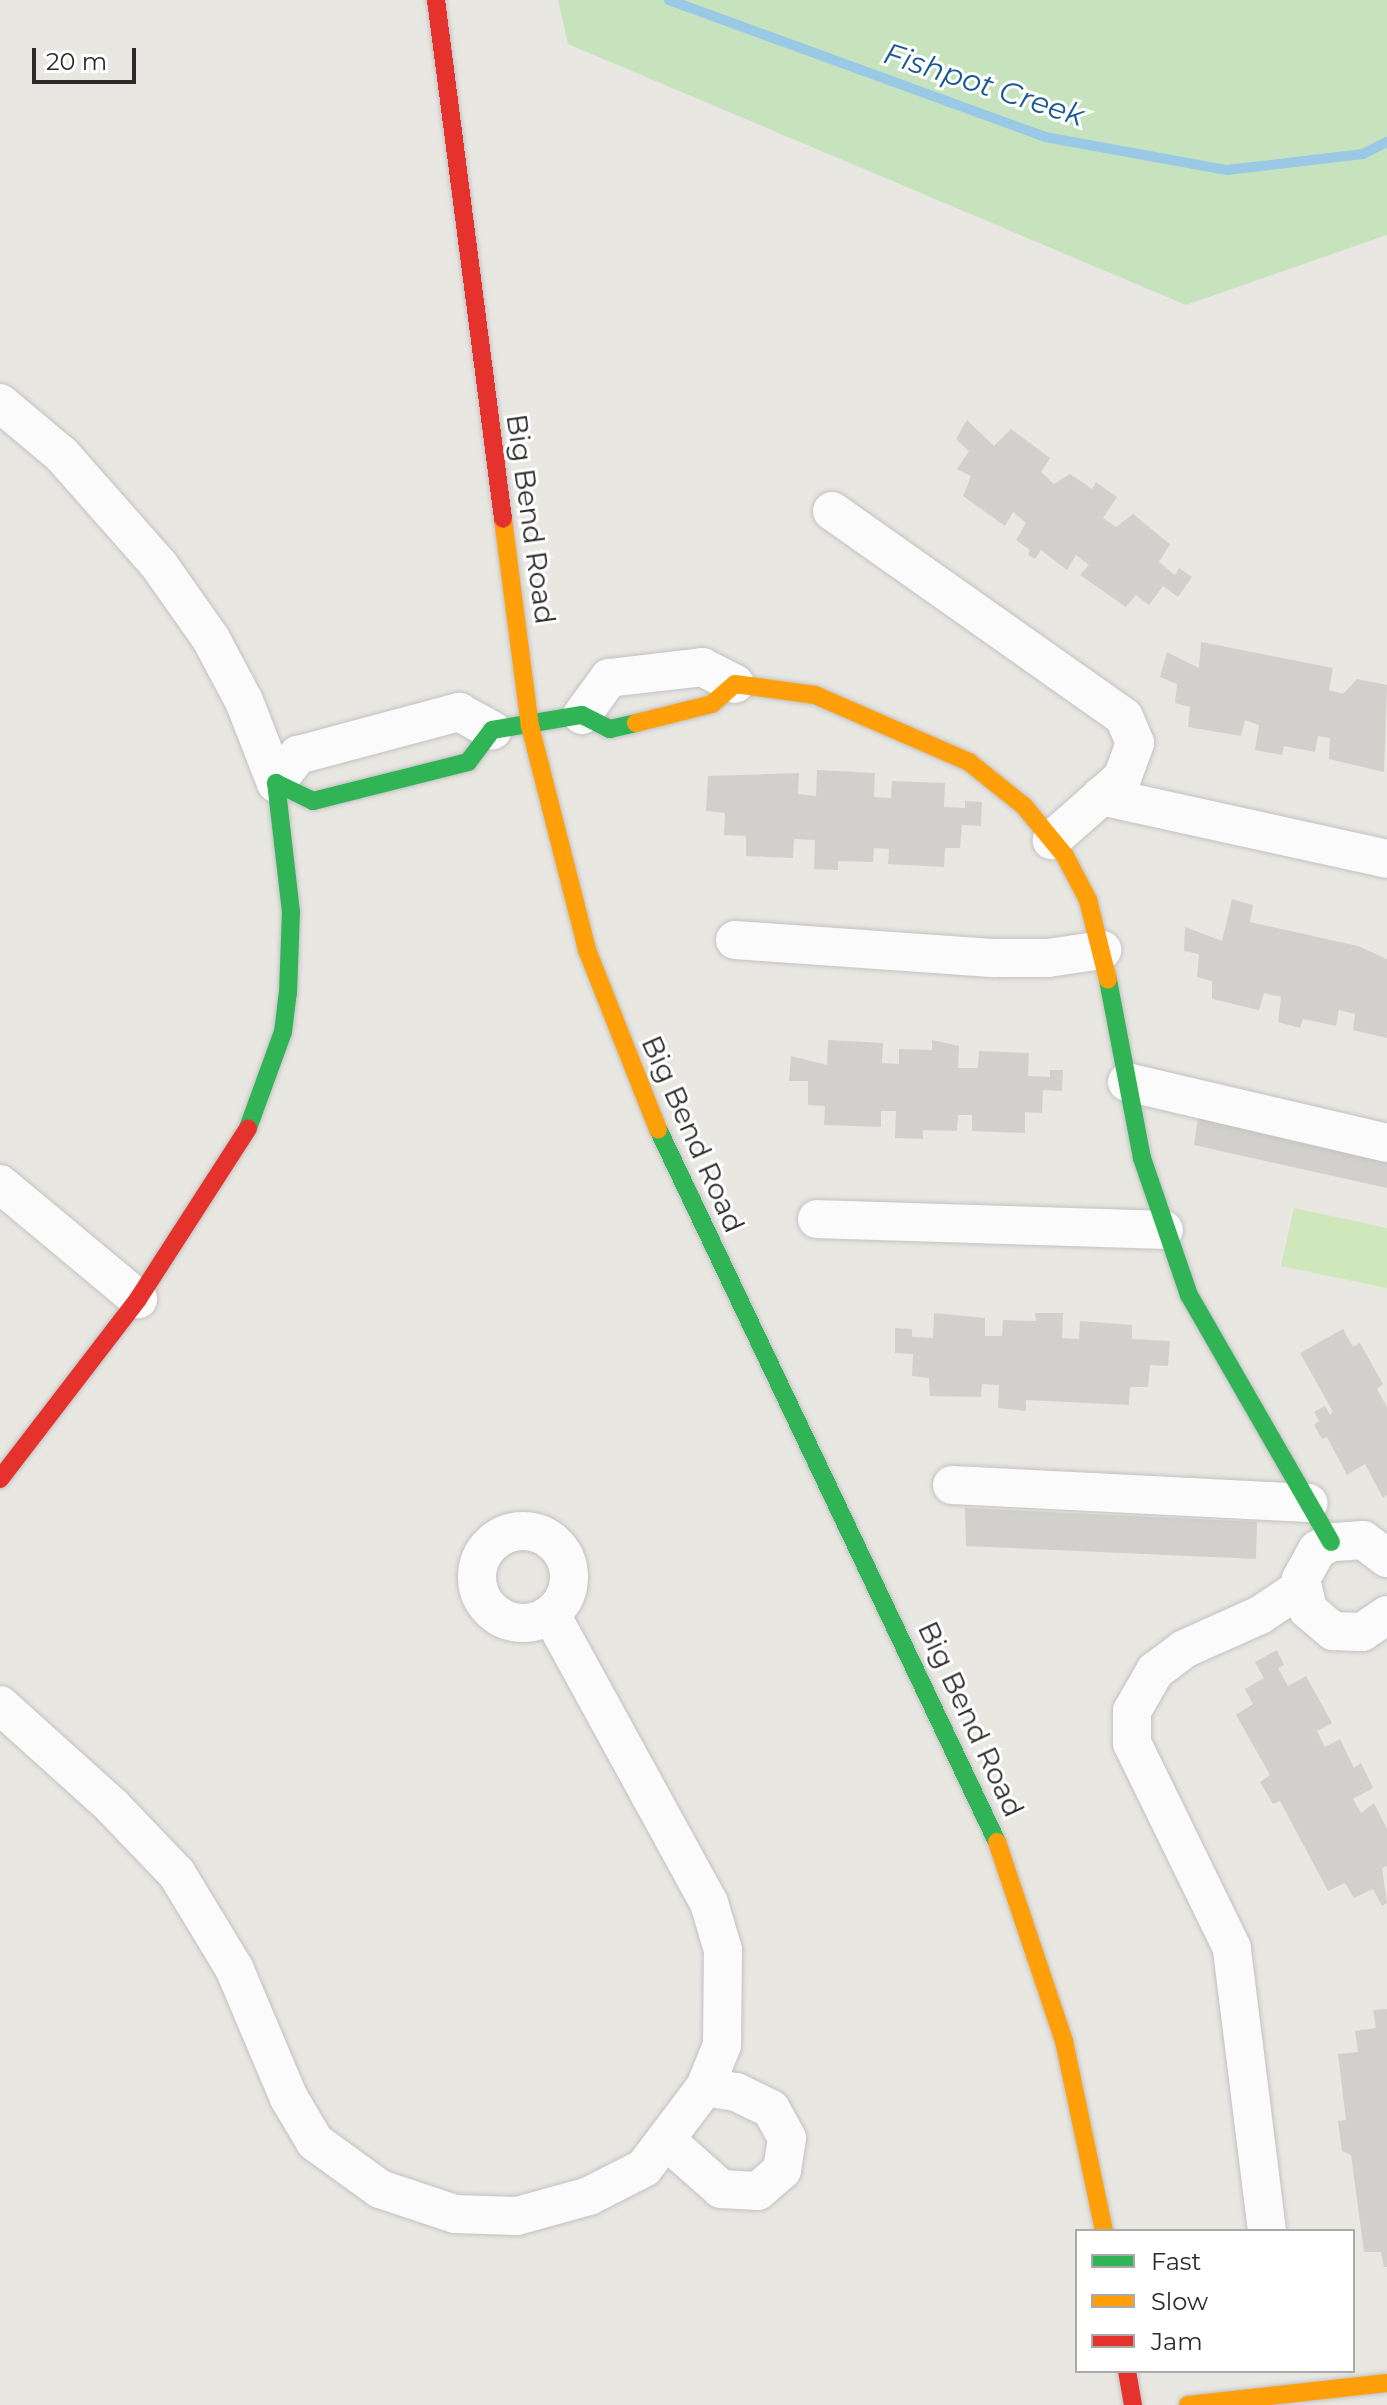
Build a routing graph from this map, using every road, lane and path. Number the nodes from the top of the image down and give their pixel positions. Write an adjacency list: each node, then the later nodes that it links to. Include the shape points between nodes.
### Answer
1 (436, 0): 6 (street, Big Bend Road)
2 (0, 403): 8 (street, via 62,455 159,565 231,676)
3 (832, 511): 9 (street, via 1124,717 1135,743 1122,778)
4 (735, 684): 5 (street, via 702,667 609,678); 10 (street, via 815,695 969,762 1024,806)
5 (582, 715): 6 (street)
6 (530, 726): 7 (street); 31 (street, Big Bend Road, via 587,950 627,1061 980,1798 1023,1908 1064,2041)
7 (492, 730): 8 (street, via 459,712 298,755); 8 (street, via 468,762 313,801)
8 (276, 783): 19 (street, via 291,912 283,1032 261,1102 230,1161)
9 (1101, 796): 10 (street); 11 (street)
10 (1052, 840): 13 (street, via 1088,900)
11 (1387, 859)
12 (735, 940): 13 (street, via 995,958)
13 (1102, 950): 14 (street)
14 (1127, 1082): 15 (street); 18 (street)
15 (1387, 1143)
16 (0, 1184): 19 (street)
17 (817, 1219): 18 (street)
18 (1164, 1230): 22 (street, via 1189,1295)
19 (138, 1299): 20 (street)
20 (0, 1479)
21 (952, 1485): 22 (street)
22 (1309, 1503): 23 (street)
23 (1331, 1542): 24 (street, via 1363,1540); 25 (street, via 1307,1563)
24 (1387, 1558)
25 (1302, 1587): 27 (street, via 1308,1610 1333,1631 1362,1632); 32 (street, via 1260,1615 1184,1649 1155,1671 1132,1711 1132,1743 1232,1948)
26 (551, 1614): 29 (street, via 709,1903 723,1950 723,2007 722,2045)
27 (1387, 1615)
28 (0, 1705): 30 (street, via 112,1806 177,1874 234,1968 289,2098 315,2142 344,2167 380,2189 455,2214 517,2216 589,2196 626,2179)
29 (705, 2087): 30 (street); 30 (street, via 757,2100 781,2122 787,2155 777,2177 758,2191 721,2189)
30 (667, 2141)
31 (1104, 2229)
32 (1267, 2229)
33 (1127, 2373): 35 (street)
34 (1387, 2383): 36 (street)
35 (1133, 2405)
36 (1188, 2405)

